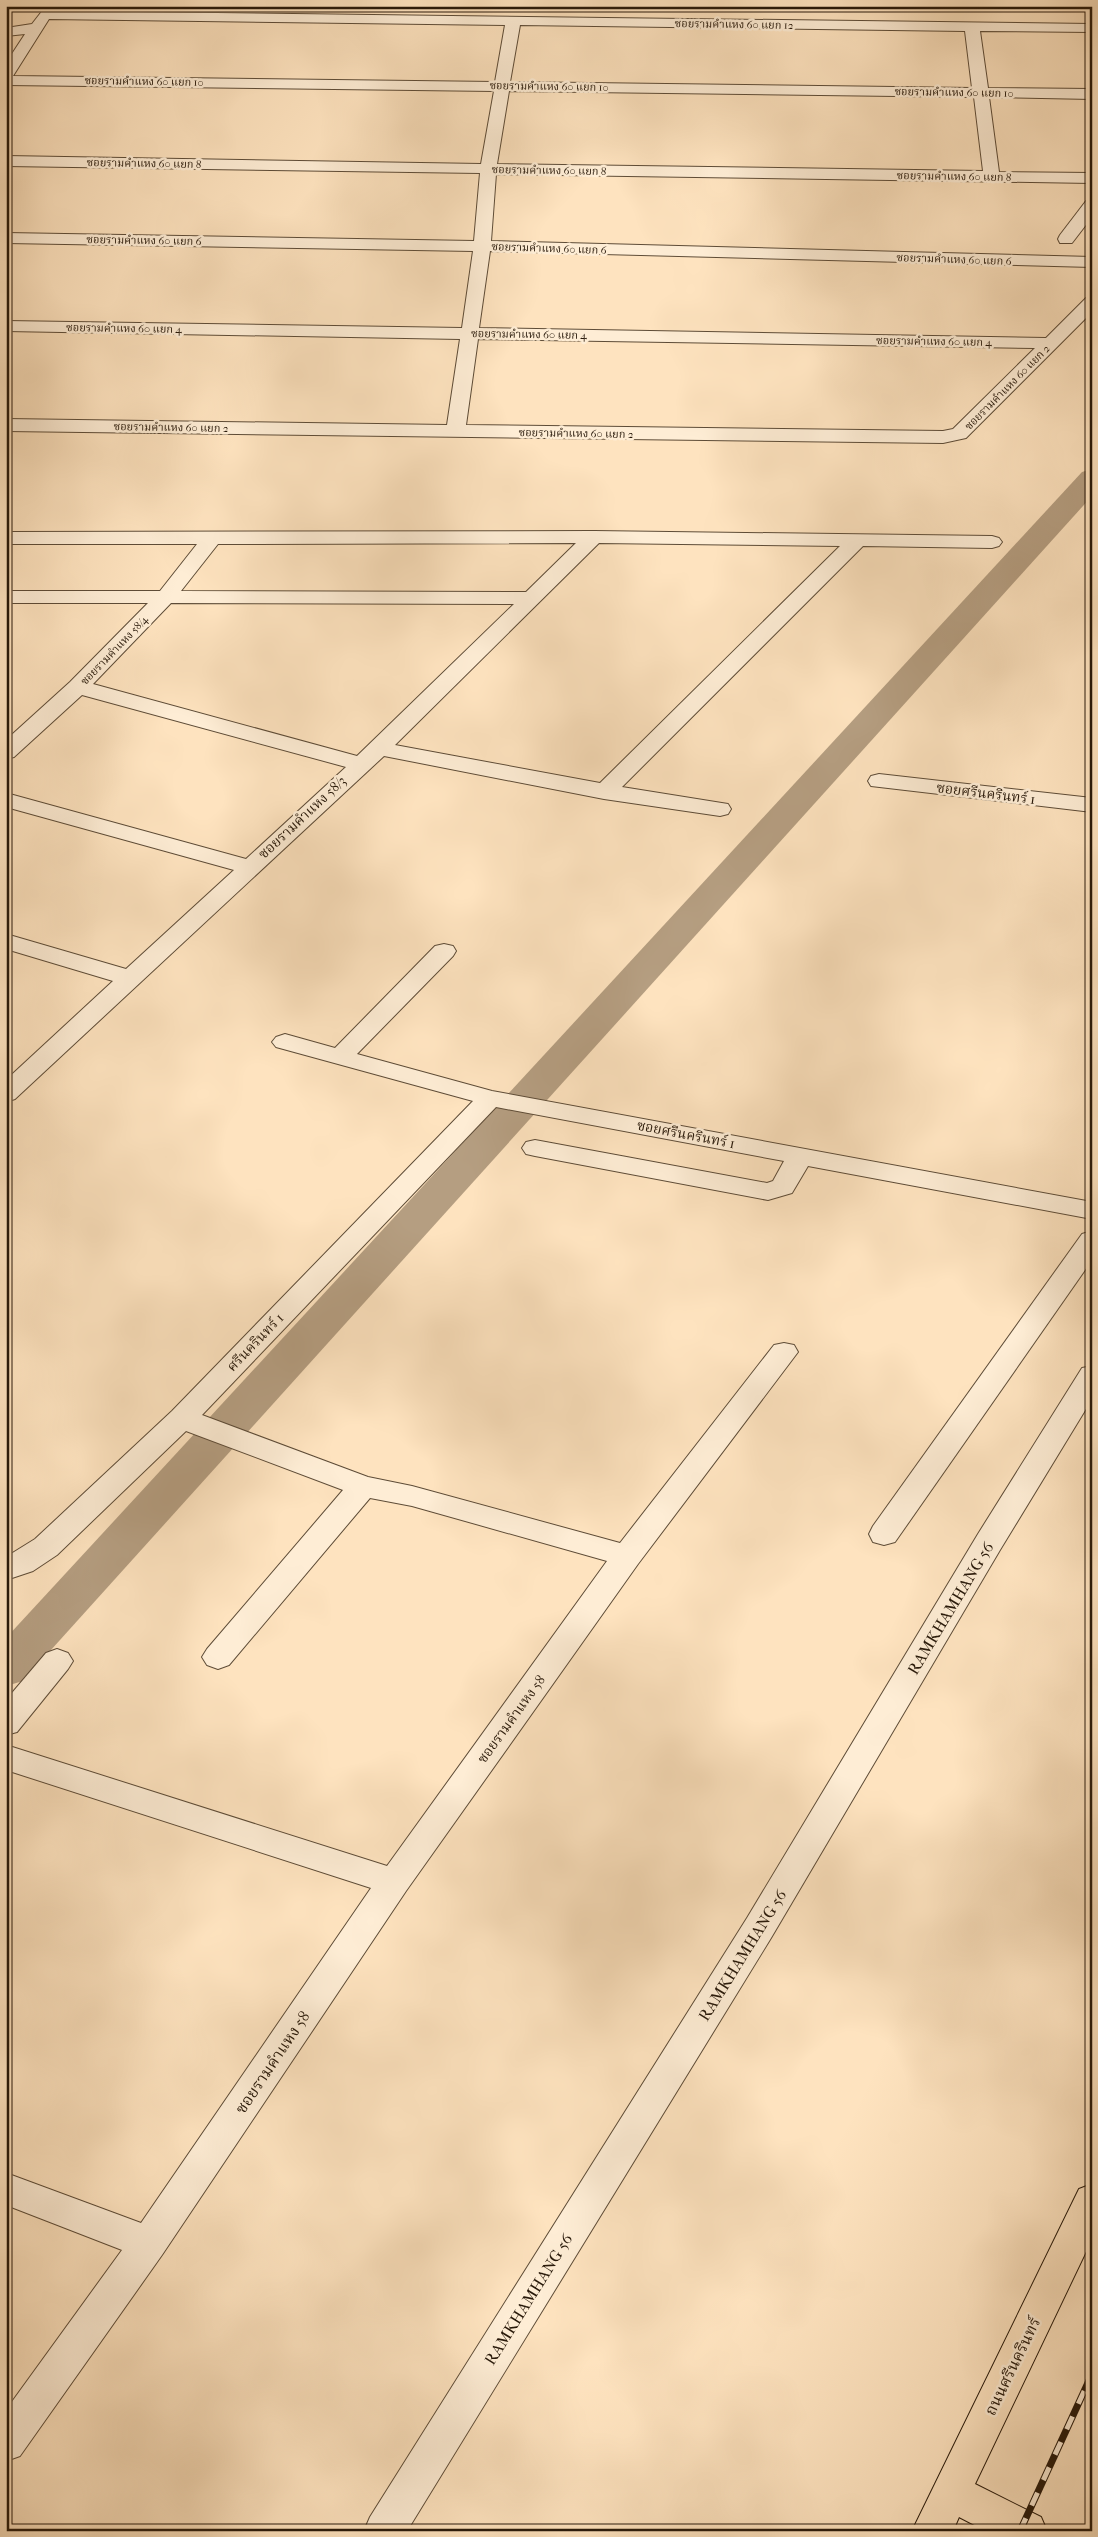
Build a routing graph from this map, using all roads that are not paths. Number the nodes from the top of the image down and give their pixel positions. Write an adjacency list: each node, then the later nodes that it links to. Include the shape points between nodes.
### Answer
1 (760, 6): 5 (street)
2 (814, 6): 6 (street)
3 (52, 9): 4 (street, ซอยรามคำแหง 60 แยก 12); 8 (street)
4 (514, 22): 5 (street, ซอยรามคำแหง 60 แยก 12); 13 (street)
5 (763, 24): 6 (street, ซอยรามคำแหง 60 แยก 12)
6 (817, 25): 7 (street, ซอยรามคำแหง 60 แยก 12)
7 (972, 27): 9 (street, ซอยรามคำแหง 60 แยก 12); 14 (street)
8 (36, 28): 10 (street); 11 (street)
9 (1092, 28)
10 (6, 32)
11 (6, 75)
12 (6, 80): 13 (street, ซอยรามคำแหง 60 แยก 10)
13 (504, 86): 14 (street, ซอยรามคำแหง 60 แยก 10); 19 (street)
14 (980, 92): 15 (street, ซอยรามคำแหง 60 แยก 10); 21 (street)
15 (1092, 94)
16 (6, 151): 17 (street, ซอยรามคำแหง 60 แยก 8)
17 (214, 159): 18 (street, ซอยรามคำแหง 60 แยก 8); 19 (street, ซอยรามคำแหง 60 แยก 8)
18 (6, 161)
19 (490, 163): 21 (street, ซอยรามคำแหง 60 แยก 8); 26 (street)
20 (1092, 166): 21 (street, ซอยรามคำแหง 60 แยก 8)
21 (991, 171): 22 (street, ซอยรามคำแหง 60 แยก 8)
22 (1092, 178)
23 (1092, 205): 25 (street)
24 (6, 238): 26 (street, ซอยรามคำแหง 60 แยก 6)
25 (1066, 239)
26 (482, 246): 27 (street, ซอยรามคำแหง 60 แยก 6); 30 (street)
27 (1092, 262)
28 (1092, 302): 31 (street, ซอยรามคำแหง 60 แยก 2)
29 (6, 326): 30 (street, ซอยรามคำแหง 60 แยก 4)
30 (470, 333): 31 (street, ซอยรามคำแหง 60 แยก 4); 33 (street)
31 (1051, 343): 33 (street, ซอยรามคำแหง 60 แยก 2, via 959,434 943,437)
32 (6, 425): 33 (street, ซอยรามคำแหง 60 แยก 2)
33 (456, 431)
34 (594, 537): 36 (street); 37 (street); 41 (street, ซอยรามคำแหง 58/3)
35 (6, 538): 36 (street)
36 (212, 538): 40 (street, ซอยรามคำแหง 58/4)
37 (858, 540): 38 (street); 47 (street)
38 (992, 542)
39 (6, 596): 40 (street)
40 (166, 597): 41 (street); 42 (street, ซอยรามคำแหง 58/4)
41 (532, 598): 43 (street, ซอยรามคำแหง 58/3)
42 (78, 687): 44 (street, ซอยรามคำแหง 58/4); 45 (street)
43 (379, 748): 45 (street, ซอยรามคำแหง 58/3); 47 (street, via 462,767)
44 (6, 752)
45 (360, 764): 51 (street, ซอยรามคำแหง 58/3)
46 (880, 781): 49 (street, ซอยศรีนครินทร์ 1)
47 (604, 792): 50 (street)
48 (6, 800): 51 (street)
49 (1092, 805)
50 (720, 809)
51 (248, 867): 54 (street, ซอยรามคำแหง 58/3)
52 (6, 941): 54 (street)
53 (444, 951): 56 (street)
54 (129, 978): 57 (street, ซอยรามคำแหง 58/3)
55 (285, 1042): 56 (street, ซอยศรีนครินทร์ 1)
56 (340, 1057): 58 (street, ซอยศรีนครินทร์ 1)
57 (9, 1088)
58 (500, 1100): 60 (street, ซอยศรีนครินทร์ 1); 65 (street, ศรีนครินทร์ 1)
59 (534, 1148): 60 (street, via 768,1192 783,1187)
60 (800, 1156): 61 (street, ซอยศรีนครินทร์ 1)
61 (1092, 1211)
62 (1092, 1240): 67 (street)
63 (784, 1352): 68 (street, ซอยรามคำแหง 58)
64 (1092, 1375): 80 (street, RAMKHAMHANG 56, via 759,1928)
65 (182, 1418): 66 (street); 69 (street, ศรีนครินทร์ 1, via 46,1547)
66 (363, 1486): 68 (street, via 412,1496); 70 (street)
67 (884, 1534)
68 (627, 1556): 74 (street, ซอยรามคำแหง 58)
69 (6, 1569)
70 (218, 1657)
71 (57, 1661): 72 (street)
72 (6, 1724)
73 (6, 1757): 74 (street)
74 (394, 1882): 77 (street, ซอยรามคำแหง 58)
75 (6, 2189): 77 (street)
76 (1092, 2200): 79 (main road, ถนนศรีนครินทร์)
77 (149, 2243): 78 (street, ซอยรามคำแหง 58)
78 (6, 2443)
79 (951, 2492): 81 (main road, ถนนศรีนครินทร์); 82 (main road)
80 (384, 2531)
81 (932, 2531)
82 (1027, 2531)

